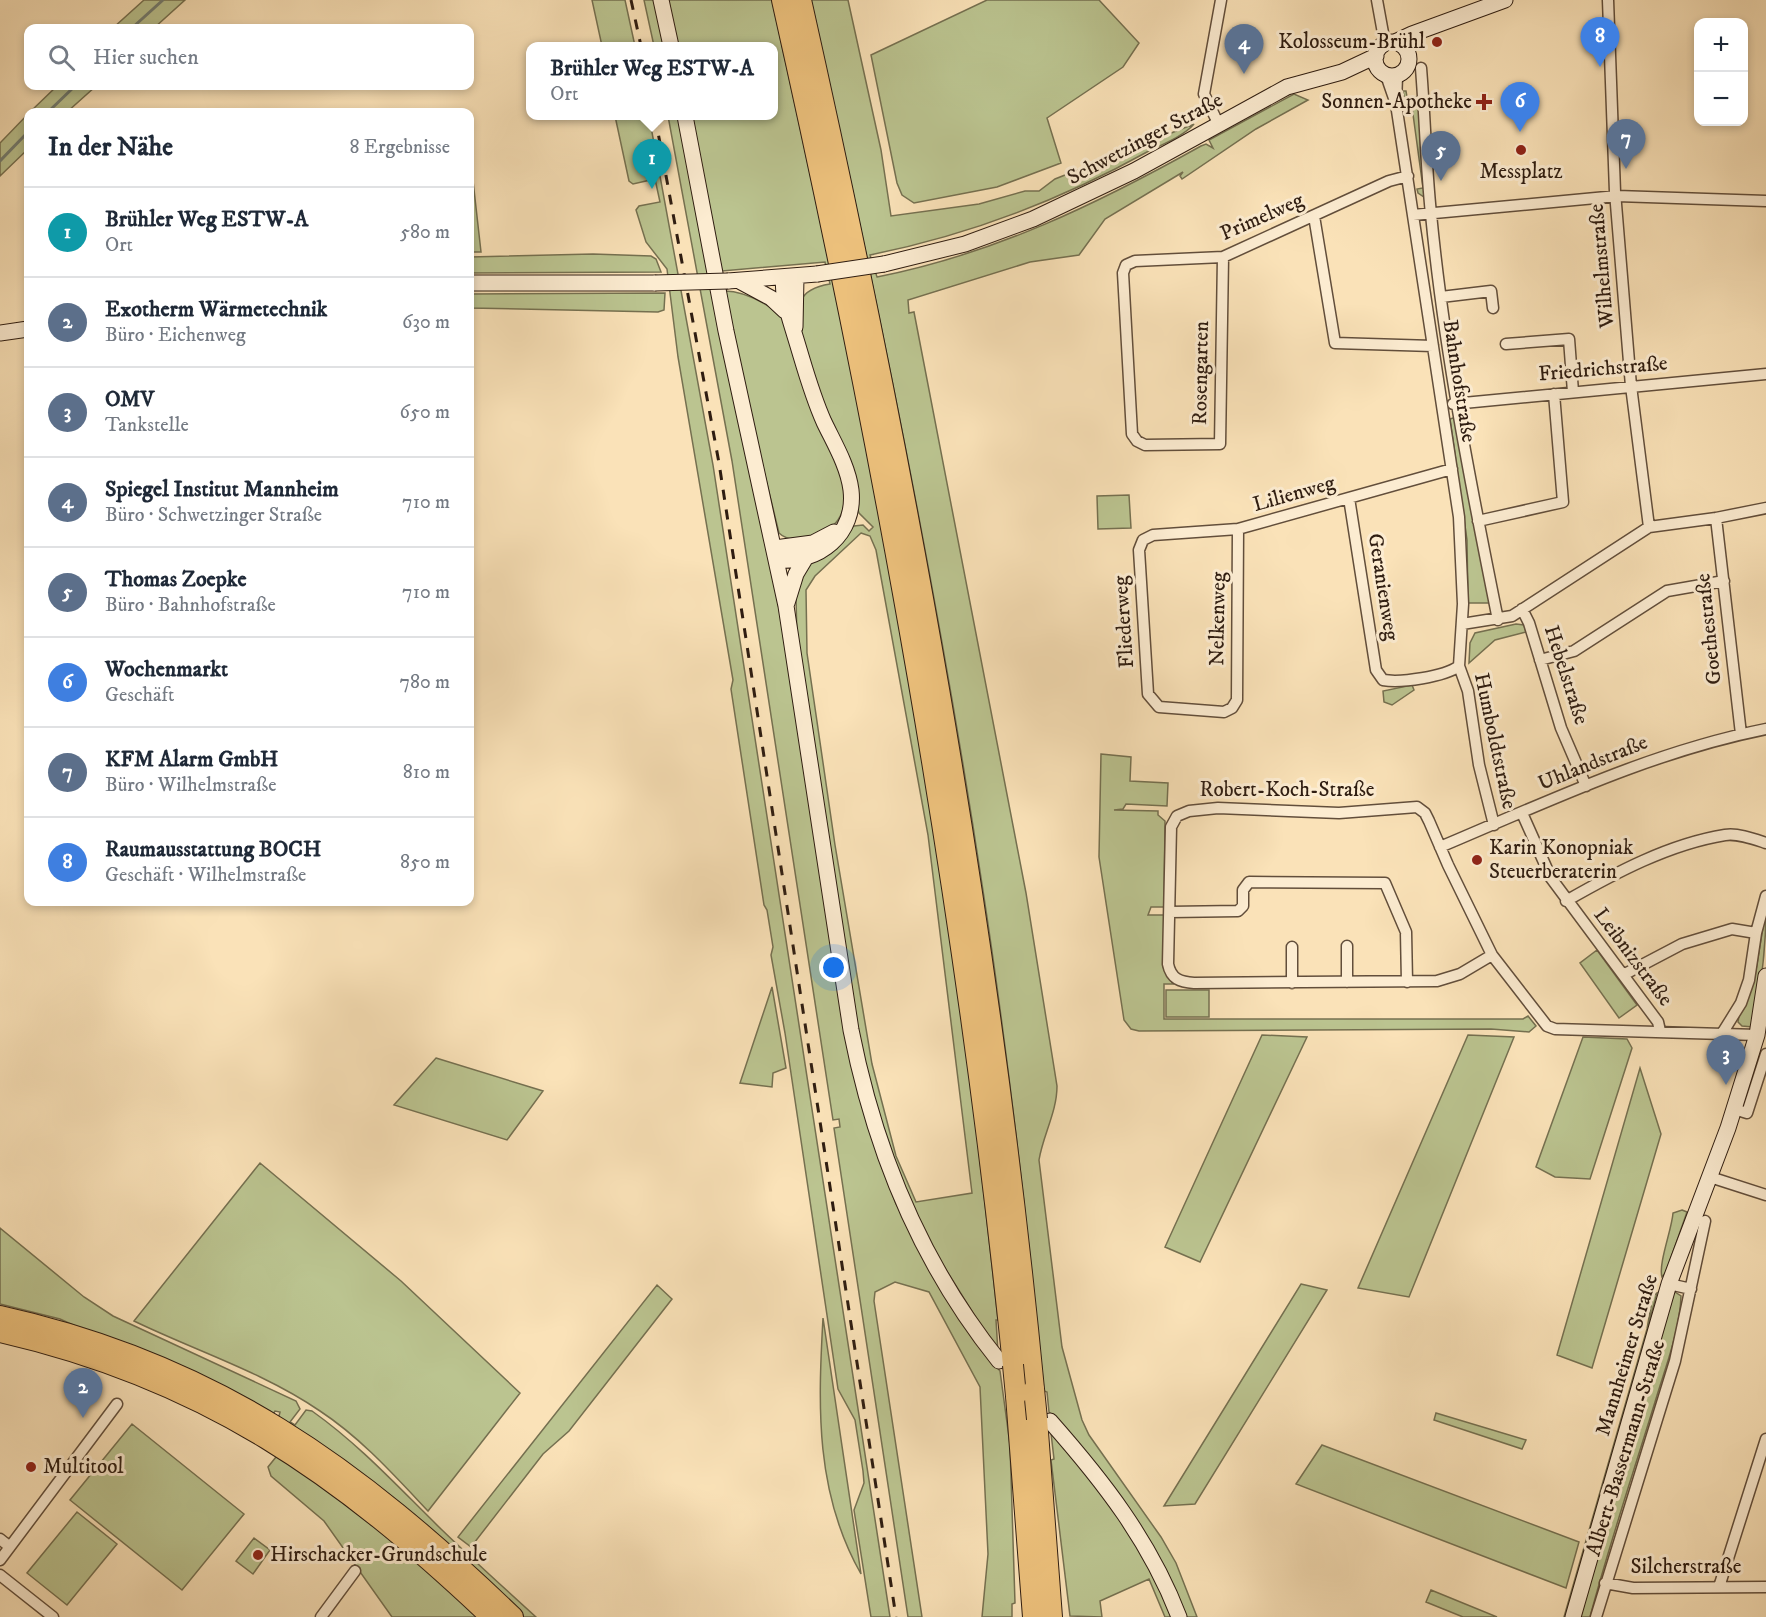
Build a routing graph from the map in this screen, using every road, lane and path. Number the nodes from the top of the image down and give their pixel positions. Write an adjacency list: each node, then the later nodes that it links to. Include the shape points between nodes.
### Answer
1 (661, 0): 8 (main road)
2 (782, 0): 88 (highway, via 874,431 930,736 976,1041)
3 (801, 0): 89 (highway, via 894,437 950,744 1002,1098)
4 (1221, 0): 12 (street, via 1204,94)
5 (1377, 0): 9 (street, Bahnhofstraße)
6 (1505, 0): 9 (main road, via 1423,31)
7 (1608, 0): 14 (street, Wilhelmstraße)
8 (670, 42)
9 (1389, 59): 12 (main road, Schwetzinger Straße, via 1347,74 1342,72 1287,87); 13 (street, Bahnhofstraße)
10 (1421, 68): 16 (street, Bahnhofstraße)
11 (686, 120): 47 (main road, via 726,331)
12 (1218, 123): 21 (main road, Schwetzinger Straße, bridge, via 1068,204 965,244 884,264)
13 (1408, 177): 17 (street, Bahnhofstraße); 18 (street, Primelweg, via 1389,181)
14 (1617, 196): 15 (street); 16 (street); 33 (street, Wilhelmstraße)
15 (1766, 201)
16 (1431, 214): 17 (street); 24 (street, Bahnhofstraße)
17 (1413, 215): 31 (street, Bahnhofstraße)
18 (1314, 216): 19 (street, Primelweg); 31 (street, via 1335,343)
19 (1223, 257): 20 (street, Primelweg, via 1135,261); 20 (street, Rosengarten, via 1220,444 1145,444 1132,434 1123,273)
20 (1126, 265)
21 (789, 277): 22 (main road, Schwetzinger Straße); 26 (main road); 29 (main road)
22 (733, 281): 23 (main road, Schwetzinger Straße, bridge); 26 (main road, via 771,297)
23 (474, 283)
24 (1441, 297): 25 (street, via 1491,291); 36 (street, Bahnhofstraße)
25 (1493, 308)
26 (785, 311): 29 (main road)
27 (24, 330): 28 (main road)
28 (0, 333)
29 (795, 336): 43 (main road, via 807,381 848,478 851,505)
30 (1506, 344): 34 (street, via 1569,339)
31 (1433, 346): 37 (street, Bahnhofstraße)
32 (1766, 374): 33 (street, Friedrichstraße)
33 (1631, 386): 34 (street, Friedrichstraße); 44 (street, Wilhelmstraße)
34 (1574, 392): 35 (street, Friedrichstraße)
35 (1554, 394): 36 (street, Friedrichstraße); 42 (street, via 1563,502)
36 (1459, 403): 37 (street, Friedrichstraße); 42 (street, Bahnhofstraße)
37 (1443, 406): 38 (street, Bahnhofstraße)
38 (1452, 469): 39 (street, Lilienweg); 53 (street, Bahnhofstraße, via 1463,555)
39 (1349, 498): 45 (street, Lilienweg); 55 (street, Geranienweg, via 1376,670 1383,680 1394,682 1450,673)
40 (1766, 508): 41 (street)
41 (1716, 518): 44 (street); 49 (street, Goethestraße)
42 (1478, 521): 52 (street, Bahnhofstraße)
43 (844, 525): 47 (main road, via 813,543); 48 (main road, via 827,548)
44 (1649, 527): 51 (street)
45 (1238, 530): 46 (street, Lilienweg, via 1153,535); 56 (street, Nelkenweg, via 1237,700 1224,712 1159,707)
46 (1143, 540): 56 (street, Fliederweg, via 1139,550 1148,694)
47 (776, 554): 48 (main road); 50 (main road)
48 (805, 558): 50 (main road)
49 (1724, 581): 54 (street, via 1667,591 1574,651); 58 (street, Goethestraße)
50 (786, 606): 88 (main road, via 851,1030 866,1099 892,1180 916,1234 948,1291)
51 (1521, 609): 52 (street); 54 (street, Hebelstraße)
52 (1498, 620): 53 (street)
53 (1462, 624): 55 (street, Bahnhofstraße)
54 (1540, 660): 59 (street, Hebelstraße)
55 (1459, 666): 61 (street, Humboldtstraße, via 1468,691 1479,765)
56 (1153, 702)
57 (1766, 729): 58 (street, Uhlandstraße)
58 (1741, 734): 59 (street, Uhlandstraße, via 1660,756)
59 (1586, 786): 60 (street, Uhlandstraße)
60 (1522, 813): 61 (street, Uhlandstraße); 65 (street, Leibnizstraße, via 1551,878)
61 (1494, 825): 63 (street, Uhlandstraße)
62 (1766, 843): 65 (street, via 1727,835 1687,845 1623,870)
63 (1440, 847): 66 (street, Robert-Koch-Straße, via 1425,813 1417,807 1339,813 1218,808 1189,811 1177,816 1171,827); 70 (street)
64 (1766, 896): 67 (street)
65 (1566, 901): 71 (street, Leibnizstraße)
66 (1170, 912): 74 (street, via 1238,911 1249,882 1385,883 1406,932); 75 (street, via 1169,970 1177,980)
67 (1756, 933): 71 (street, via 1732,929 1682,944); 77 (street, via 1749,980 1741,1003)
68 (1292, 946): 75 (street)
69 (1347, 946): 73 (street)
70 (1492, 955): 74 (street, via 1449,978); 76 (street, via 1547,1026)
71 (1623, 975): 76 (street, Leibnizstraße, via 1658,1022)
72 (1766, 976): 78 (main road, Mannheimer Straße)
73 (1347, 982): 74 (street); 75 (street)
74 (1407, 982)
75 (1292, 983)
76 (1660, 1031): 77 (street)
77 (1723, 1032): 78 (street)
78 (1757, 1035): 80 (main road, Mannheimer Straße)
79 (1766, 1054): 80 (street, via 1747,1113)
80 (1734, 1109): 81 (main road, Mannheimer Straße)
81 (1710, 1177): 82 (street); 84 (main road, Mannheimer Straße)
82 (1766, 1195)
83 (1705, 1221): 85 (street, Albert-Bassermann-Straße)
84 (1669, 1284): 85 (street); 107 (main road, Mannheimer Straße)
85 (1691, 1289): 98 (street, Albert-Bassermann-Straße, via 1675,1361)
86 (0, 1316): 105 (highway, via 126,1352 189,1377 243,1405 365,1486)
87 (0, 1332): 104 (highway, via 117,1365 189,1394 237,1419 358,1501)
88 (1006, 1363): 89 (highway, bridge)
89 (1025, 1393): 91 (highway, bridge); 101 (highway, via 1026,1513)
90 (117, 1404): 94 (street)
91 (1043, 1420): 101 (highway); 106 (main road, via 1123,1510 1154,1561)
92 (1766, 1439): 99 (street)
93 (0, 1539): 94 (street)
94 (10, 1546): 95 (street)
95 (0, 1560)
96 (355, 1570): 103 (street)
97 (0, 1575): 102 (street)
98 (1605, 1584): 99 (street, Silcherstraße, via 1633,1588); 108 (street, Albert-Bassermann-Straße)
99 (1719, 1587): 100 (street, Silcherstraße)
100 (1766, 1587)
101 (1036, 1616)
102 (53, 1617)
103 (321, 1617)
104 (491, 1617)
105 (513, 1617)
106 (1179, 1617)
107 (1573, 1617)
108 (1596, 1617)

